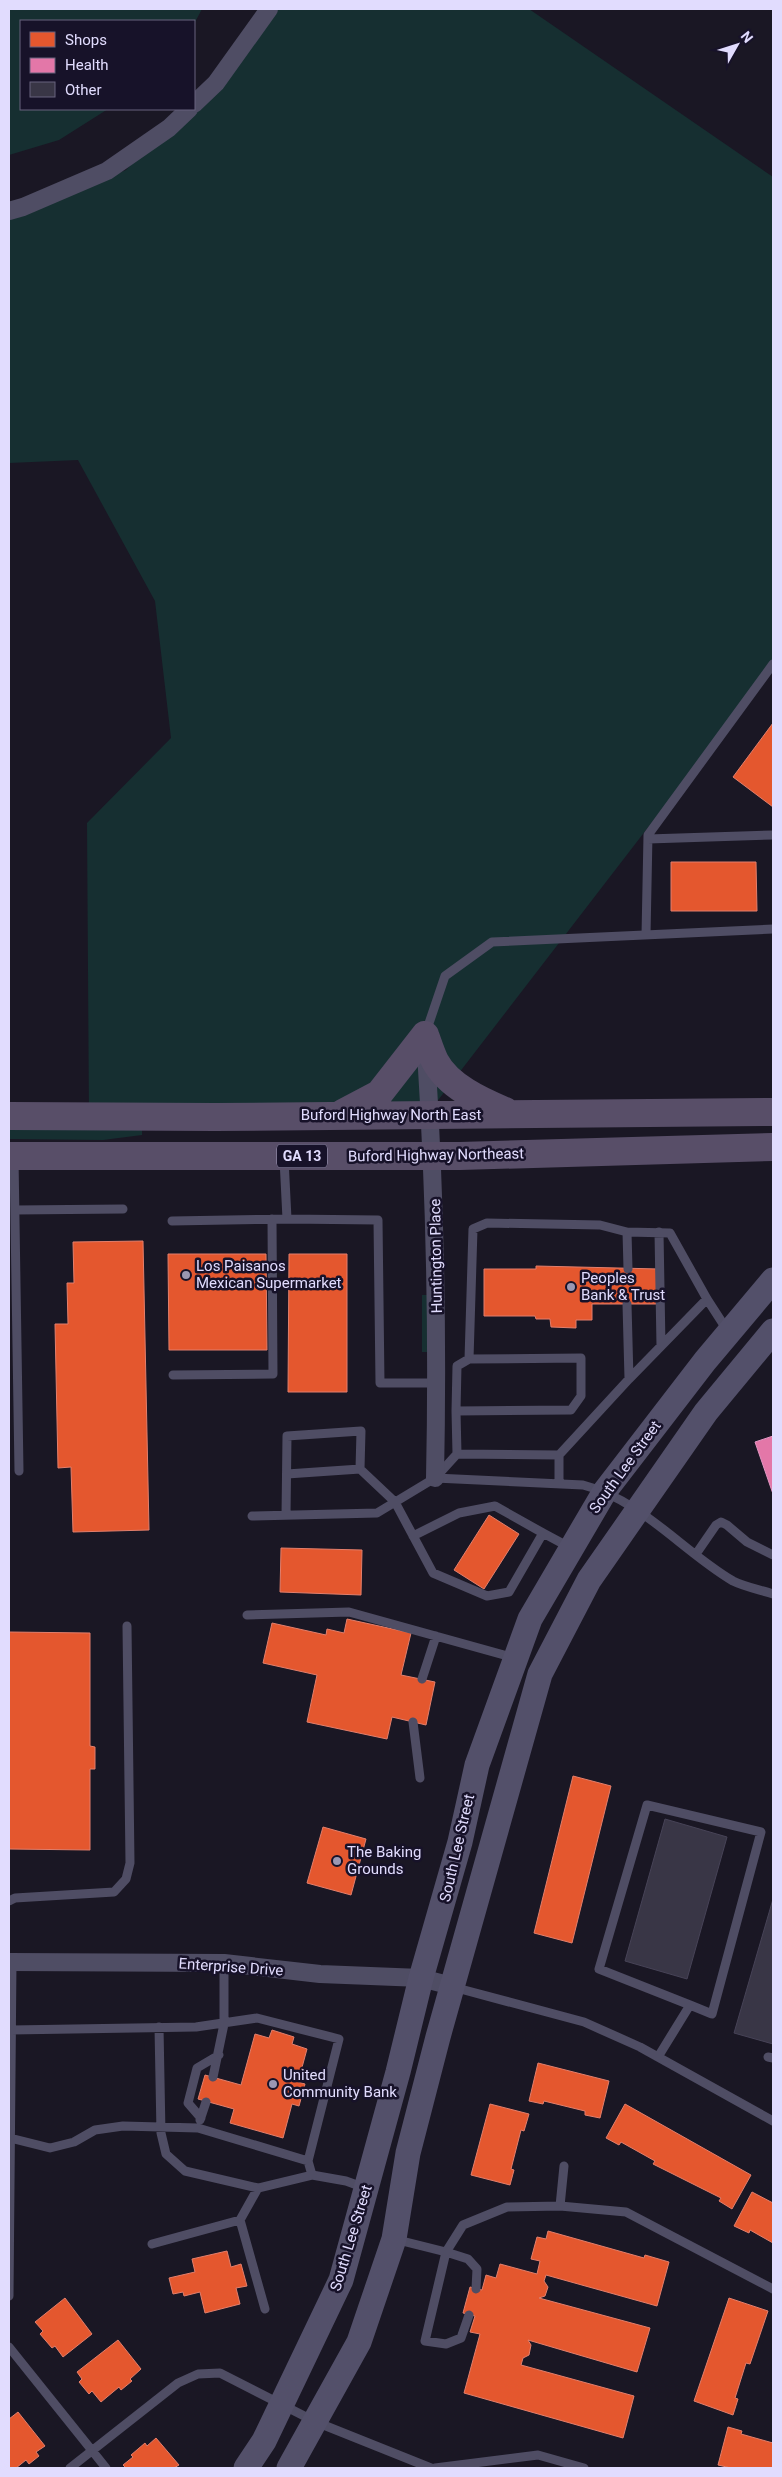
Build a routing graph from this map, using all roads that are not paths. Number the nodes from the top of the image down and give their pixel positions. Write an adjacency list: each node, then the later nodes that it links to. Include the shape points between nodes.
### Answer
1 (269, 9): 2 (street, via 216,83)
2 (195, 103)
3 (188, 110): 4 (street, via 169,128 106,171)
4 (9, 211)
5 (773, 664): 7 (lane)
6 (773, 835): 7 (lane)
7 (648, 839): 9 (lane)
8 (773, 929): 9 (lane)
9 (646, 935): 10 (lane, via 492,942 445,976)
10 (425, 1035): 12 (main road, via 436,1062 447,1076 476,1099); 13 (street, Huntington Place); 15 (main road, via 379,1094)
11 (773, 1112): 12 (main road, Buford Highway North East)
12 (513, 1114): 13 (main road, Buford Highway North East)
13 (430, 1115): 15 (main road, Buford Highway North East); 18 (street, Huntington Place)
14 (9, 1116): 15 (main road, Buford Highway North East)
15 (338, 1116)
16 (773, 1147): 17 (main road, Buford Highway Northeast / GA 13)
17 (720, 1149): 18 (main road, Buford Highway Northeast / GA 13); 21 (main road)
18 (432, 1155): 20 (main road, Buford Highway Northeast / GA 13); 39 (street, Huntington Place)
19 (11, 1156): 20 (main road, Buford Highway Northeast / GA 13); 23 (lane)
20 (284, 1156): 24 (lane)
21 (773, 1156)
22 (123, 1209): 23 (lane)
23 (15, 1210): 44 (lane)
24 (287, 1218): 25 (lane); 39 (lane, via 378,1220 380,1383)
25 (272, 1219): 26 (lane); 37 (lane, via 273,1374)
26 (172, 1220)
27 (627, 1232): 28 (lane); 29 (lane); 36 (lane, via 600,1226 488,1223 473,1229)
28 (659, 1232): 31 (lane, via 670,1233 677,1242); 35 (lane)
29 (628, 1269)
30 (773, 1280): 34 (main road, South Lee Street)
31 (707, 1299): 34 (lane); 35 (lane)
32 (627, 1304): 38 (lane)
33 (773, 1331): 50 (main road, South Lee Street, via 706,1412)
34 (729, 1332): 48 (main road, South Lee Street)
35 (661, 1346): 38 (lane)
36 (469, 1359): 40 (lane, via 456,1366); 40 (lane, via 581,1358 581,1396 571,1410)
37 (173, 1375)
38 (629, 1378): 42 (lane)
39 (437, 1383): 46 (street, Huntington Place)
40 (456, 1411): 41 (lane)
41 (457, 1454): 42 (lane); 46 (lane)
42 (559, 1455): 47 (lane)
43 (360, 1469): 45 (lane); 45 (lane, via 361,1431 287,1436); 49 (lane)
44 (19, 1471)
45 (287, 1474): 51 (lane)
46 (435, 1478): 47 (lane); 49 (lane)
47 (558, 1484): 48 (lane, via 583,1485)
48 (605, 1491): 50 (lane); 55 (main road, South Lee Street)
49 (395, 1502): 51 (lane, via 377,1513); 54 (lane)
50 (637, 1510): 56 (lane); 70 (main road, South Lee Street, via 589,1580 540,1674)
51 (286, 1515): 52 (lane)
52 (252, 1516)
53 (543, 1533): 54 (lane, via 495,1506 459,1513); 54 (lane, via 509,1592 487,1596 432,1573); 55 (lane)
54 (413, 1536)
55 (572, 1548): 62 (main road, South Lee Street, via 530,1619)
56 (696, 1554): 57 (lane, via 721,1522 747,1542); 58 (lane, via 735,1582)
57 (773, 1554)
58 (773, 1594)
59 (248, 1615): 61 (lane, via 349,1612)
60 (128, 1626): 66 (lane, via 130,1863 126,1879 114,1892)
61 (436, 1636): 62 (lane); 63 (lane)
62 (515, 1661): 69 (main road, South Lee Street, via 477,1765 458,1851)
63 (422, 1679)
64 (412, 1722): 65 (lane)
65 (420, 1778)
66 (9, 1901)
67 (10, 1962): 68 (street, Enterprise Drive); 74 (lane)
68 (224, 1963): 69 (street, Enterprise Drive, via 320,1974); 72 (lane)
69 (421, 1978): 70 (street, Enterprise Drive); 88 (main road, South Lee Street)
70 (452, 1986): 76 (lane, via 584,2022); 91 (main road, South Lee Street, via 408,2153)
71 (690, 2005): 71 (lane, via 599,1969 647,1805 761,1832 712,2014); 76 (lane)
72 (224, 2024): 73 (lane); 75 (lane); 84 (lane, via 257,2018 339,2039)
73 (160, 2028): 74 (lane); 81 (lane)
74 (11, 2030): 83 (lane)
75 (219, 2055): 77 (lane); 79 (lane, via 197,2068 188,2103)
76 (658, 2057): 80 (lane)
77 (213, 2077)
78 (206, 2102): 79 (lane)
79 (201, 2118): 82 (lane)
80 (773, 2121)
81 (161, 2128): 82 (lane); 83 (lane, via 123,2126 95,2130 74,2142 50,2148); 87 (lane, via 166,2154 185,2171)
82 (198, 2128): 84 (lane)
83 (10, 2138): 96 (lane)
84 (308, 2161): 86 (lane)
85 (564, 2166): 89 (lane)
86 (312, 2175): 87 (lane); 88 (lane, via 346,2181)
87 (258, 2188): 90 (lane)
88 (366, 2189): 100 (main road, South Lee Street, via 341,2280)
89 (560, 2206): 93 (lane, via 507,2207 463,2225); 95 (lane, via 626,2212)
90 (240, 2220): 92 (lane); 97 (lane)
91 (394, 2239): 93 (lane); 101 (main road, South Lee Street, via 359,2342)
92 (152, 2244)
93 (446, 2252): 94 (lane, via 468,2259 476,2270); 98 (lane, via 424,2341 446,2344 461,2338)
94 (476, 2289)
95 (773, 2289)
96 (9, 2296)
97 (265, 2309)
98 (469, 2314)
99 (9, 2346): 102 (lane)
100 (282, 2404): 101 (lane); 102 (lane, via 220,2374 198,2374 178,2382); 106 (main road, South Lee Street)
101 (316, 2422): 107 (main road, South Lee Street); 108 (lane)
102 (92, 2450): 104 (lane); 105 (lane)
103 (458, 2467): 108 (lane); 109 (lane, via 538,2455)
104 (70, 2468)
105 (106, 2468)
106 (246, 2468)
107 (289, 2468)
108 (433, 2468)
109 (584, 2468)

